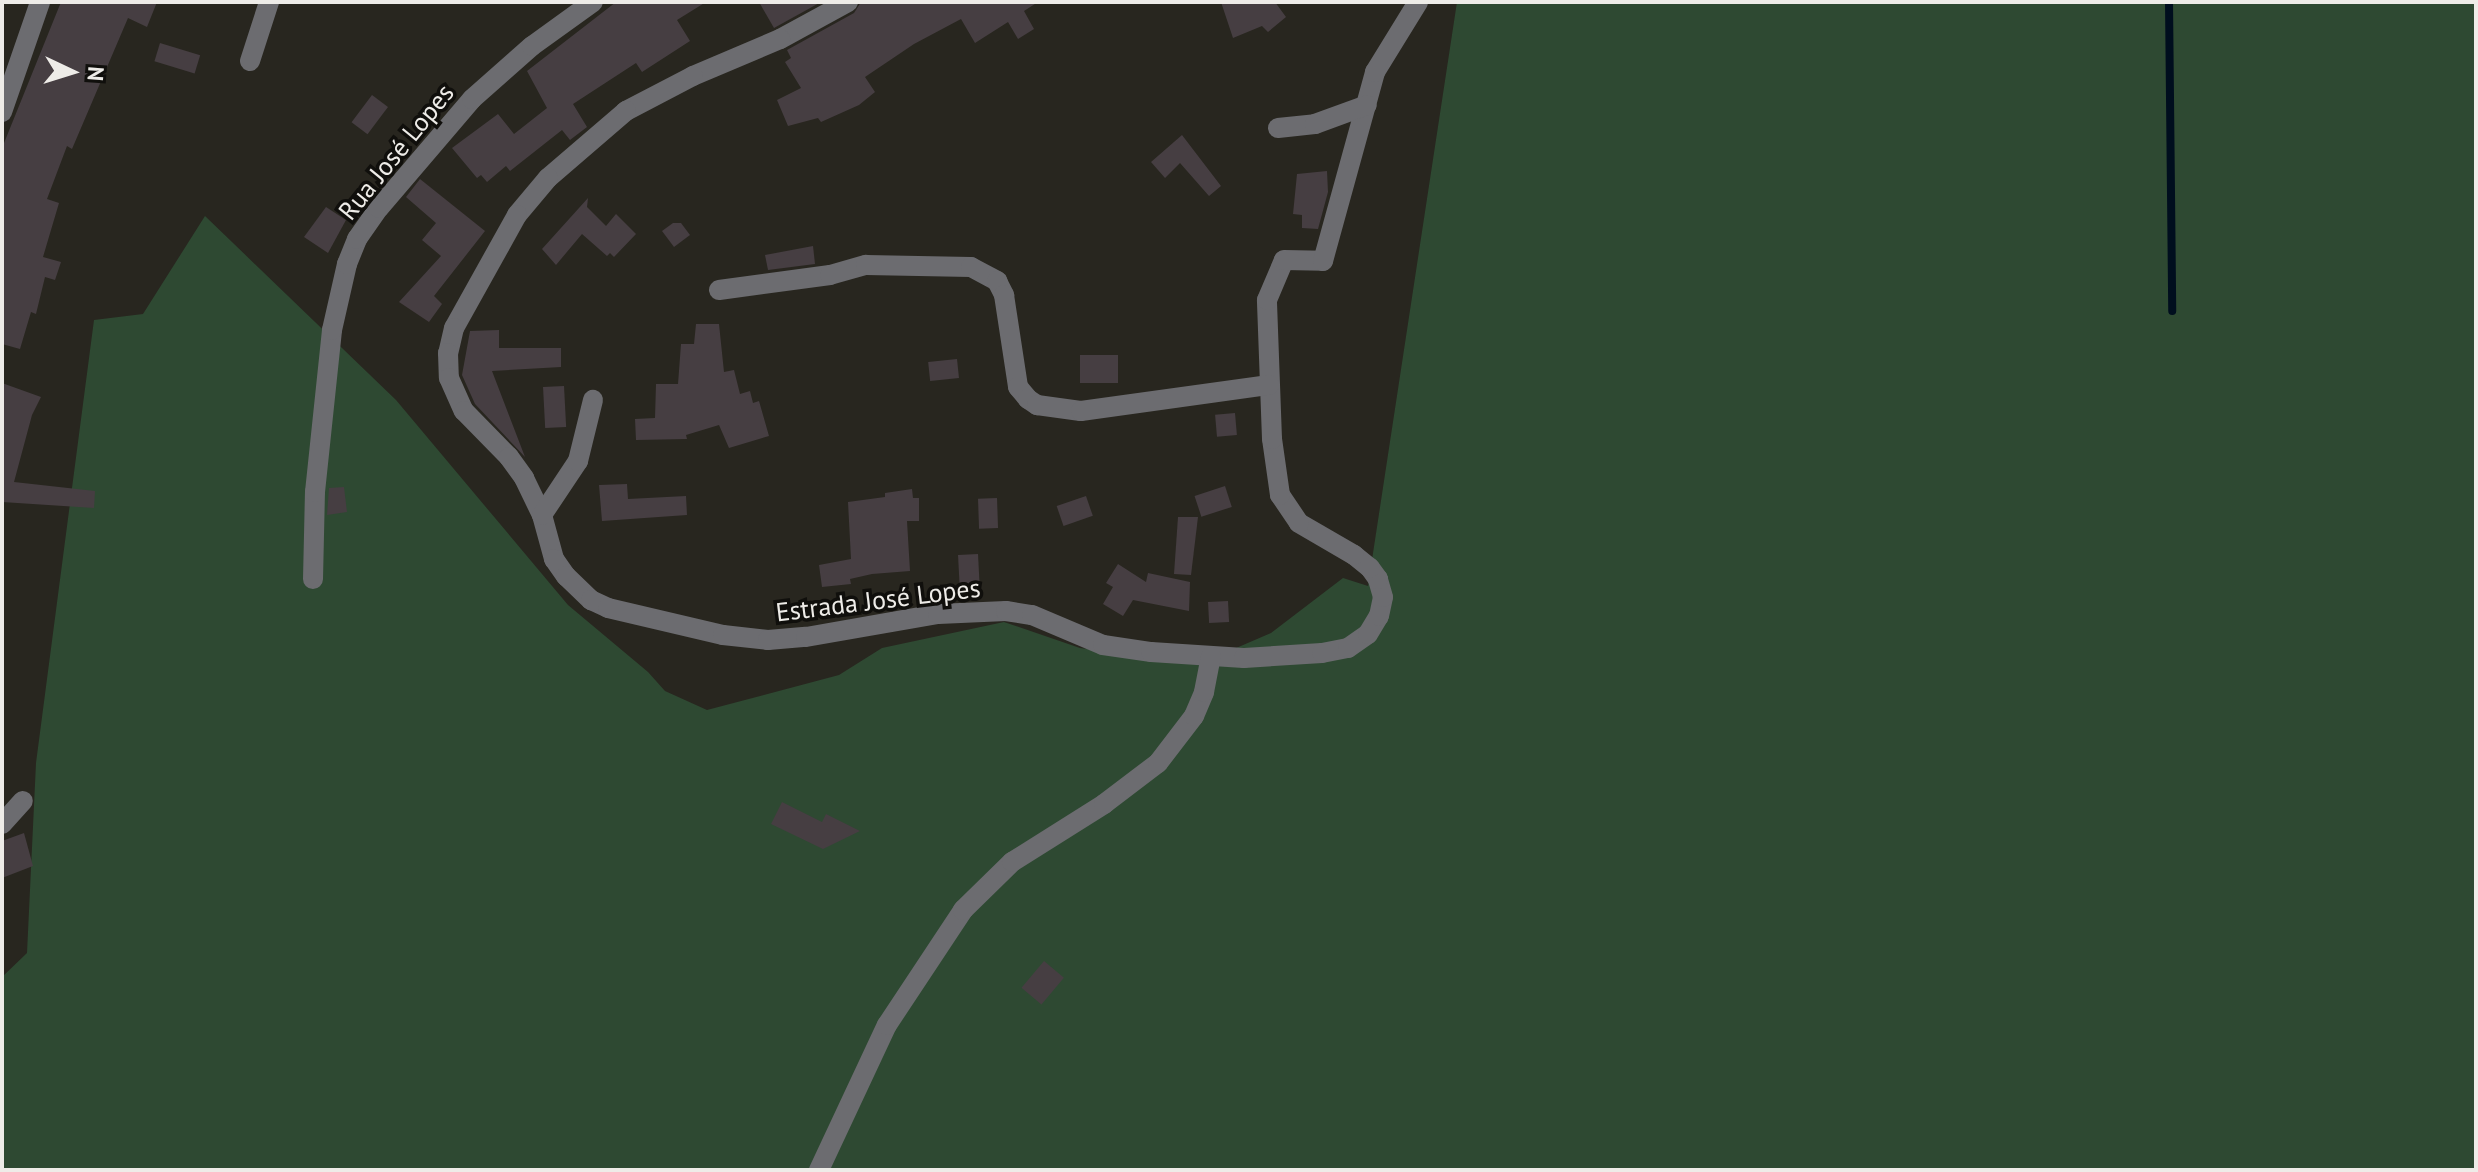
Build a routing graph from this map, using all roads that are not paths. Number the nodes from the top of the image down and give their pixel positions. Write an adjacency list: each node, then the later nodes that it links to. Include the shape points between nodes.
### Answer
1 (40, 2): 8 (street)
2 (269, 2): 6 (street)
3 (593, 2): 14 (street, Rua José Lopes, via 472,99 357,239 332,330 315,492)
4 (848, 2): 13 (street, Estrada José Lopes, via 626,111 548,178 505,235 454,328 449,378 464,411 509,457)
5 (1418, 2): 7 (street, via 1375,72)
6 (250, 61)
7 (1367, 105): 9 (street, via 1315,124); 11 (street, Estrada José Lopes, via 1323,261 1284,260 1267,300)
8 (2, 112)
9 (1278, 128)
10 (719, 290): 11 (street, via 866,265 971,267 997,281 1004,295 1018,387 1037,405 1081,411)
11 (1269, 385): 15 (street, Estrada José Lopes, via 1275,470 1288,510 1299,523 1370,568 1383,597 1379,616 1368,634 1348,648)
12 (593, 400): 13 (street, via 578,461)
13 (542, 515): 15 (street, Estrada José Lopes, via 554,559 575,588 608,608 672,625 788,640 938,614 1006,611 1032,615 1103,645)
14 (313, 579)
15 (1211, 657): 18 (street, via 1194,716 1158,763 1012,862 963,910 887,1025)
16 (23, 801): 17 (street)
17 (2, 824)
18 (819, 1170)

